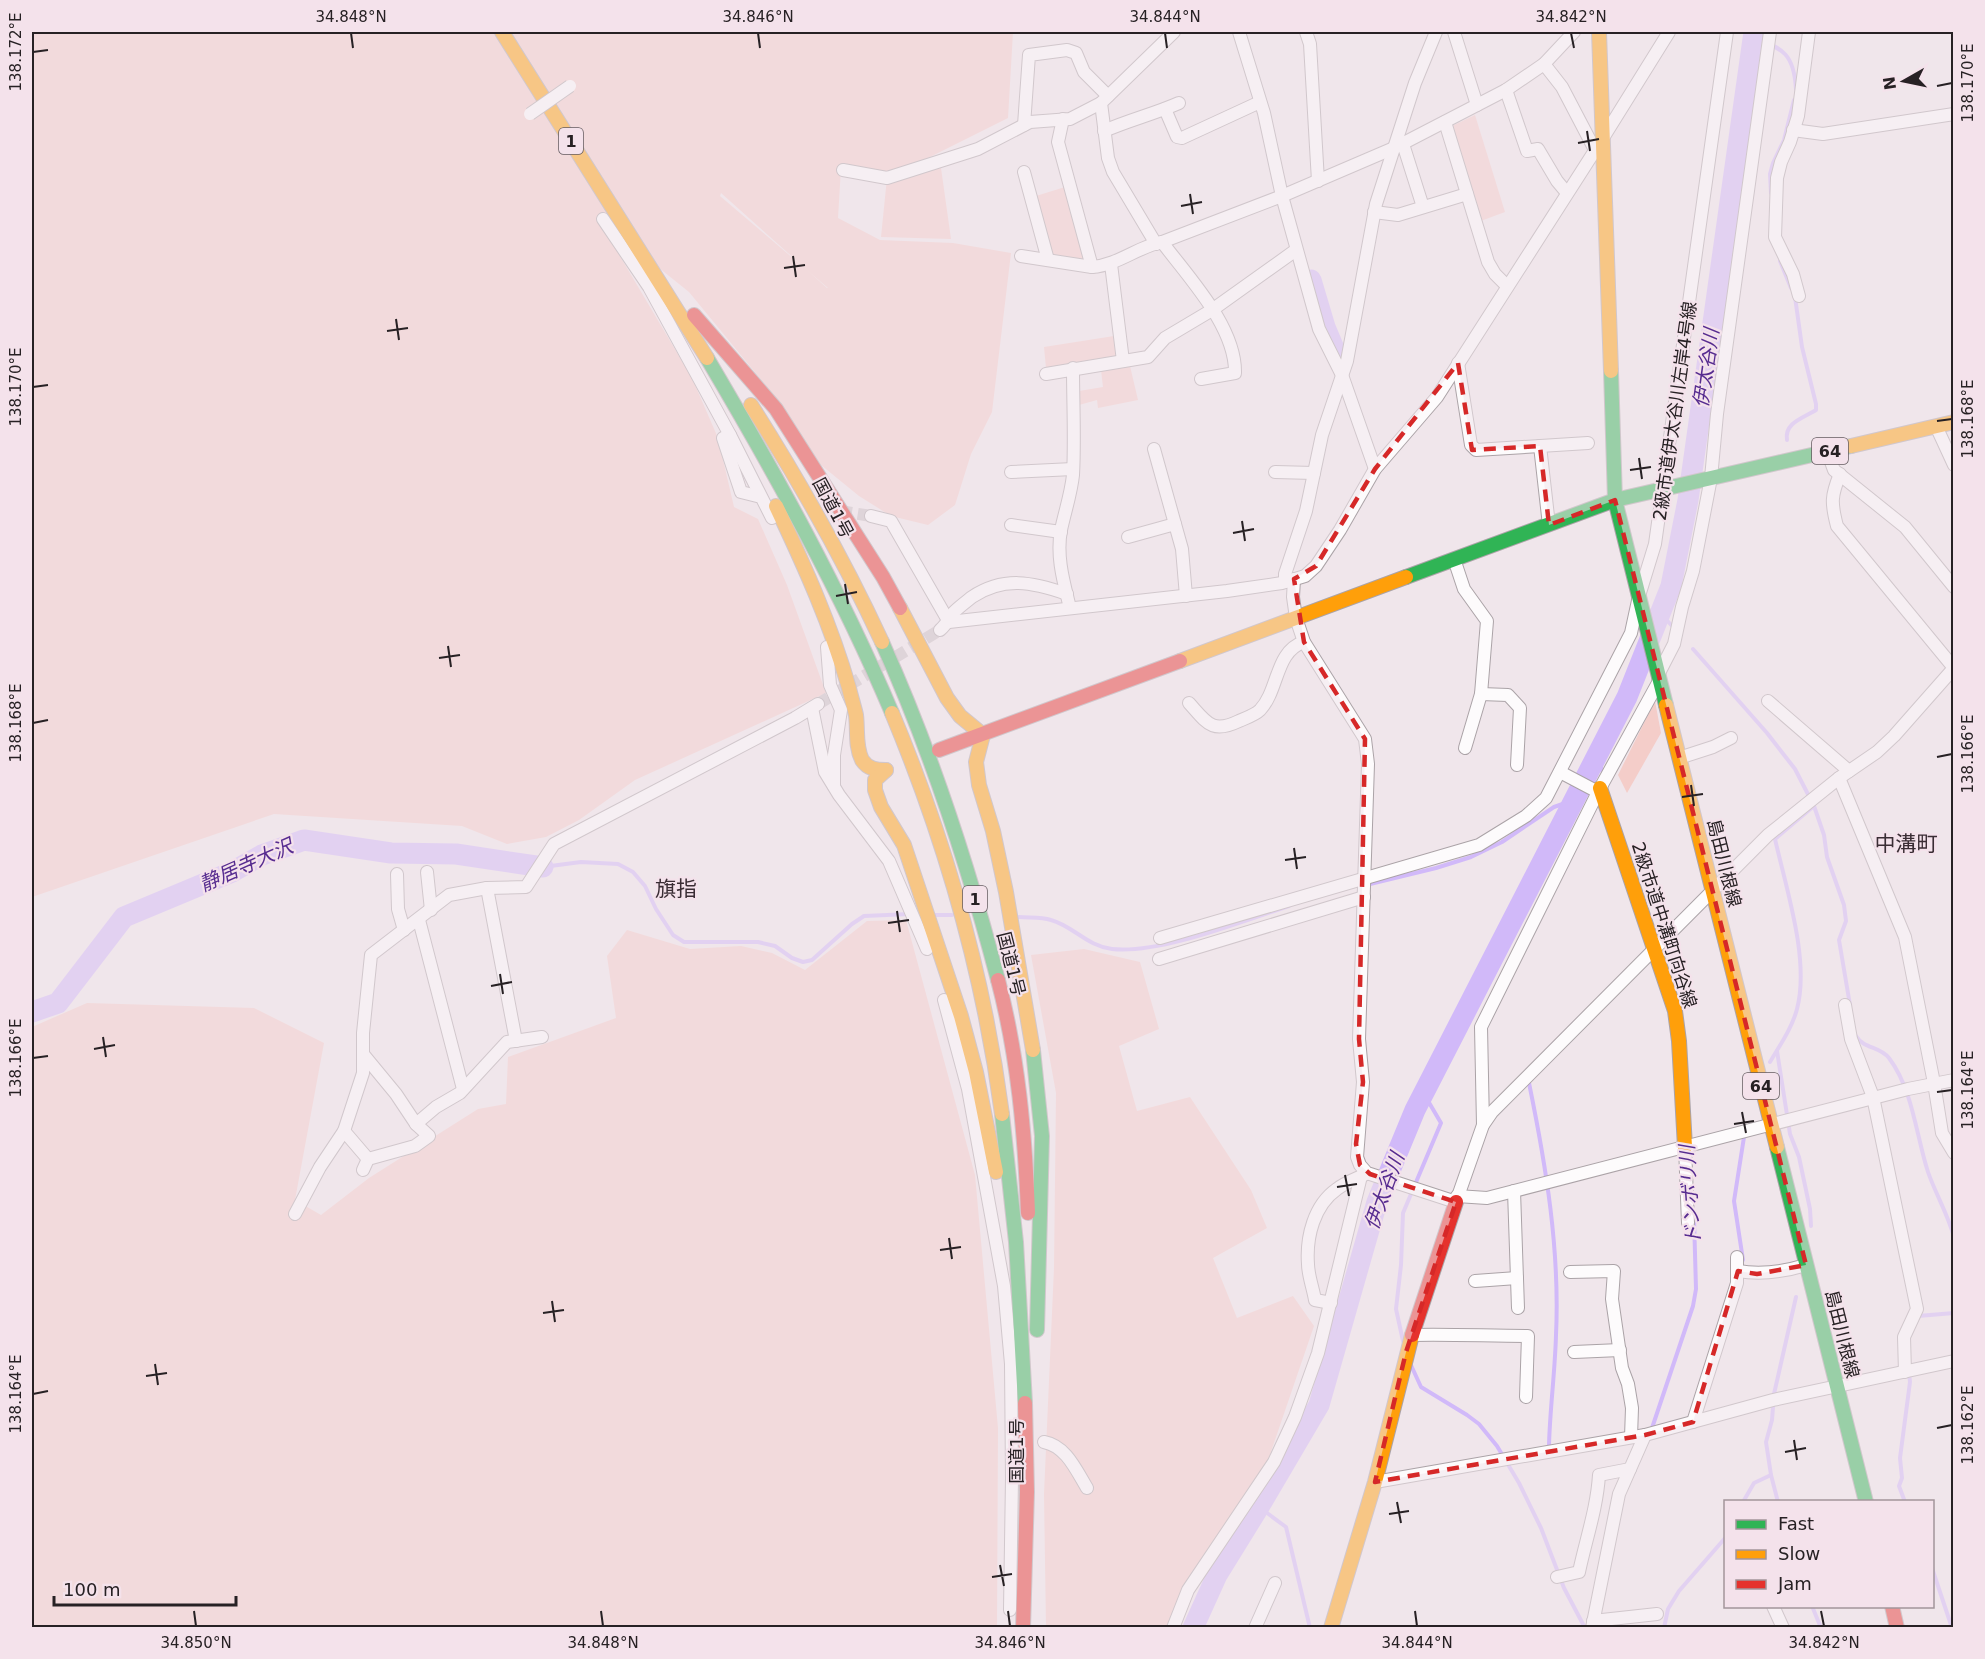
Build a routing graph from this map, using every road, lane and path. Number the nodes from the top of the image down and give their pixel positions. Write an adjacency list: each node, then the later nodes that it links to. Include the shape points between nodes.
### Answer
1 (502, 32): 41 (main road, 国道1号 / 1)
2 (1174, 32): 16 (street)
3 (1239, 32): 17 (street)
4 (1306, 32): 32 (street, via 1310,44)
5 (1436, 32): 29 (street, via 1415,83)
6 (1454, 32): 19 (street)
7 (1599, 32): 28 (main road, 島田川根線)
8 (1669, 32): 28 (street)
9 (1727, 32): 72 (street, 2級市道伊太谷川左岸4号線)
10 (1770, 32): 71 (street)
11 (1809, 32): 26 (street)
12 (1566, 34): 13 (street)
13 (1544, 64): 15 (street); 28 (street)
14 (570, 86): 21 (street, bridge)
15 (1506, 90): 19 (street); 33 (street, via 1527,151 1538,149)
16 (1104, 99): 23 (street); 25 (street, via 1084,72 1076,53 1066,50 1029,55); 27 (street)
17 (1260, 102): 20 (street, via 1182,138 1177,137); 35 (street)
18 (1179, 103): 20 (street)
19 (1477, 105): 24 (street)
20 (1165, 109): 27 (street)
21 (530, 114)
22 (1953, 114): 26 (street, via 1823,134)
23 (1063, 120): 25 (street); 45 (street, via 1058,142)
24 (1445, 122): 29 (street); 34 (street)
25 (1024, 125): 30 (street, via 978,149 887,178)
26 (1793, 130): 47 (street, via 1777,178 1775,237)
27 (1104, 131): 39 (street, via 1113,172)
28 (1599, 144): 33 (street); 74 (main road, 島田川根線)
29 (1399, 146): 32 (street); 36 (street); 37 (street)
30 (843, 170)
31 (1024, 172): 43 (street)
32 (1318, 181): 35 (street)
33 (1567, 193): 46 (street)
34 (1467, 194): 36 (street); 46 (street, via 1488,262)
35 (1282, 196): 39 (street); 40 (street)
36 (1423, 207): 37 (street, via 1398,215)
37 (1374, 212): 55 (street)
38 (603, 219): 59 (street, via 649,287)
39 (1159, 243): 44 (street); 48 (street)
40 (1296, 250): 48 (street); 55 (street, via 1319,329)
41 (640, 251): 49 (main road, 国道1号 / 1); 50 (main road, 国道1号 / 1)
42 (1021, 256): 43 (street)
43 (1048, 260): 45 (street)
44 (1111, 264): 45 (street); 51 (street)
45 (1092, 267)
46 (1507, 286): 52 (street)
47 (1799, 296)
48 (1212, 310): 51 (street, via 1165,338 1148,357); 56 (street, via 1230,344 1235,373)
49 (694, 315): 95 (main road, via 776,409 883,577 947,698 960,716); 151 (main road, 国道1号 / 1, via 786,458 852,581 898,677 957,841 990,947 1014,1053 1025,1151)
50 (689, 330): 144 (main road, 国道1号 / 1, via 817,552 883,691 939,843 960,912 993,1059 1018,1243); 144 (main road, via 812,582 856,714 860,756 874,770 893,768 875,780 875,793 904,845 961,1016 982,1103)
51 (1123, 361): 53 (street)
52 (1458, 363): 61 (street, via 1471,445 1476,450); 66 (street, via 1437,397)
53 (1073, 368): 54 (street); 65 (street)
54 (1046, 374)
55 (1342, 375): 66 (street); 69 (street)
56 (1201, 379)
57 (1953, 422): 58 (main road, 64)
58 (1936, 426): 63 (main road, 64); 64 (street)
59 (730, 435): 73 (street, via 723,438 741,492); 103 (street, via 793,560 828,648 830,685 841,710)
60 (1588, 443): 61 (street)
61 (1540, 446): 78 (street)
62 (1154, 449): 76 (street)
63 (1827, 451): 70 (street, via 1834,470); 71 (main road, 64)
64 (1953, 465)
65 (1073, 469): 67 (street); 79 (street)
66 (1376, 470): 82 (street, via 1316,566 1305,576)
67 (1011, 472)
68 (1275, 472): 69 (street)
69 (1314, 473): 82 (street, via 1285,574)
70 (1840, 474): 83 (street, via 1905,527); 102 (street, via 1831,504 1837,526 1953,668 1877,752)
71 (1709, 478): 72 (main road, 64); 91 (street, via 1693,571 1674,644)
72 (1665, 488): 74 (main road, 64); 86 (street, 2級市道伊太谷川左岸4号線, via 1655,544)
73 (757, 496)
74 (1615, 500): 78 (main road); 86 (main road, 島田川根線 / 64)
75 (871, 516): 89 (street, via 891,521)
76 (1175, 524): 80 (street); 85 (street, via 1182,549)
77 (1011, 525): 79 (street)
78 (1549, 525): 81 (main road)
79 (1061, 532): 84 (street, via 1061,574)
80 (1128, 537)
81 (1454, 560): 88 (main road); 92 (street, via 1464,589 1487,621)
82 (1290, 580): 85 (street); 88 (street)
83 (1953, 587)
84 (1067, 594): 87 (street); 89 (street, via 1041,585 1002,583 970,599)
85 (1186, 596): 87 (street)
86 (1639, 596): 91 (main road, 島田川根線 / 64); 101 (street, 2級市道伊太谷川左岸4号線, via 1631,633)
87 (1070, 608): 89 (street)
88 (1296, 618): 90 (street); 95 (main road)
89 (944, 626)
90 (1304, 642): 94 (street, via 1286,653 1270,696 1258,712 1226,728 1216,728); 107 (street, via 1365,739)
91 (1658, 676): 99 (main road, 島田川根線 / 64); 104 (street)
92 (1481, 694): 97 (street); 100 (street, via 1509,695 1521,708)
93 (1768, 700): 102 (street)
94 (1189, 703)
95 (983, 735): 98 (main road); 151 (main road, via 976,762 979,785 1008,903 1036,1070 1042,1136)
96 (1731, 738): 99 (street)
97 (1465, 748)
98 (939, 750)
99 (1678, 758): 109 (main road, 島田川根線 / 64)
100 (1517, 765)
101 (1560, 772): 104 (street); 107 (street, 2級市道伊太谷川左岸4号線, via 1546,798 1528,815 1479,844)
102 (1844, 775): 109 (street, via 1768,835); 122 (street, via 1905,937)
103 (834, 787): 108 (street, via 825,772 815,706 554,844 525,887); 165 (street, via 889,861 924,939 955,1036 983,1165 1004,1286 1011,1364 1014,1445)
104 (1599, 790): 115 (main road, 2級市道中溝町向谷線); 127 (street, via 1481,1027)
105 (427, 872): 111 (street)
106 (397, 874): 113 (street, via 398,909)
107 (1365, 878): 110 (street); 114 (street, 2級市道伊太谷川左岸4号線)
108 (487, 888): 111 (street, via 448,895); 119 (street)
109 (1712, 891): 115 (street); 125 (main road, 島田川根線 / 64)
110 (1364, 897): 116 (street); 131 (street, via 1359,1039 1363,1082 1356,1144 1357,1157)
111 (431, 910): 112 (street)
112 (419, 920): 113 (street); 123 (street)
113 (404, 930): 120 (street, via 371,955)
114 (1160, 938)
115 (1654, 949): 127 (street); 129 (main road, 2級市道中溝町向谷線, via 1674,1011 1679,1041)
116 (1159, 959)
117 (1845, 1005): 124 (street, via 1851,1039)
118 (542, 1037): 119 (street)
119 (516, 1041): 123 (street, via 507,1042)
120 (363, 1054): 126 (street); 128 (street, via 363,1073)
121 (1953, 1080): 122 (street)
122 (1934, 1083): 124 (street); 130 (street, via 1942,1134)
123 (463, 1089): 126 (street)
124 (1873, 1097): 125 (street); 149 (street, via 1917,1309 1904,1337)
125 (1783, 1120): 129 (street); 137 (main road, 島田川根線 / 64)
126 (416, 1124): 128 (street, via 429,1136 415,1146 390,1152 366,1165)
127 (1483, 1125): 133 (street)
128 (344, 1131): 134 (street)
129 (1685, 1146): 132 (street); 135 (street)
130 (1953, 1153)
131 (1366, 1174): 133 (street); 142 (street); 142 (street, via 1335,1190 1322,1203 1308,1240 1315,1300)
132 (1514, 1191): 133 (street); 140 (street)
133 (1457, 1199): 145 (main road)
134 (295, 1214)
135 (1688, 1223)
136 (1737, 1257): 138 (street)
137 (1806, 1265): 138 (street, via 1757,1274); 150 (main road, 島田川根線 / 64)
138 (1738, 1271): 153 (street)
139 (1570, 1272): 146 (street, via 1614,1271 1612,1299)
140 (1517, 1278): 141 (street); 143 (street)
141 (1476, 1281)
142 (1331, 1303): 170 (street, via 1299,1407 1274,1462 1188,1590)
143 (1518, 1308)
144 (1023, 1324): 168 (main road, 国道1号 / 1, via 1027,1450)
145 (1412, 1335): 152 (street, via 1528,1336); 158 (main road)
146 (1620, 1350): 147 (street); 155 (street, via 1632,1408)
147 (1574, 1352)
148 (1953, 1361): 149 (street)
149 (1905, 1372): 150 (street)
150 (1837, 1387): 153 (street); 160 (main road, 島田川根線 / 64)
151 (1036, 1396): 169 (main road, 国道1号 / 1)
152 (1526, 1397)
153 (1693, 1422): 154 (street)
154 (1645, 1435): 155 (street); 157 (street)
155 (1631, 1437): 158 (street)
156 (1044, 1442): 159 (street, via 1055,1444 1064,1452)
157 (1630, 1468): 161 (street, via 1599,1475 1597,1502 1579,1572); 167 (street, via 1619,1494)
158 (1375, 1482): 172 (main road)
159 (1088, 1488)
160 (1865, 1500)
161 (1557, 1577)
162 (1275, 1583): 171 (street)
163 (1774, 1608): 173 (street)
164 (1892, 1608): 174 (main road)
165 (1010, 1610)
166 (1657, 1614): 167 (street)
167 (1592, 1624)
168 (1023, 1628)
169 (1035, 1628)
170 (1173, 1628)
171 (1255, 1628)
172 (1331, 1628)
173 (1783, 1628)
174 (1897, 1628)

